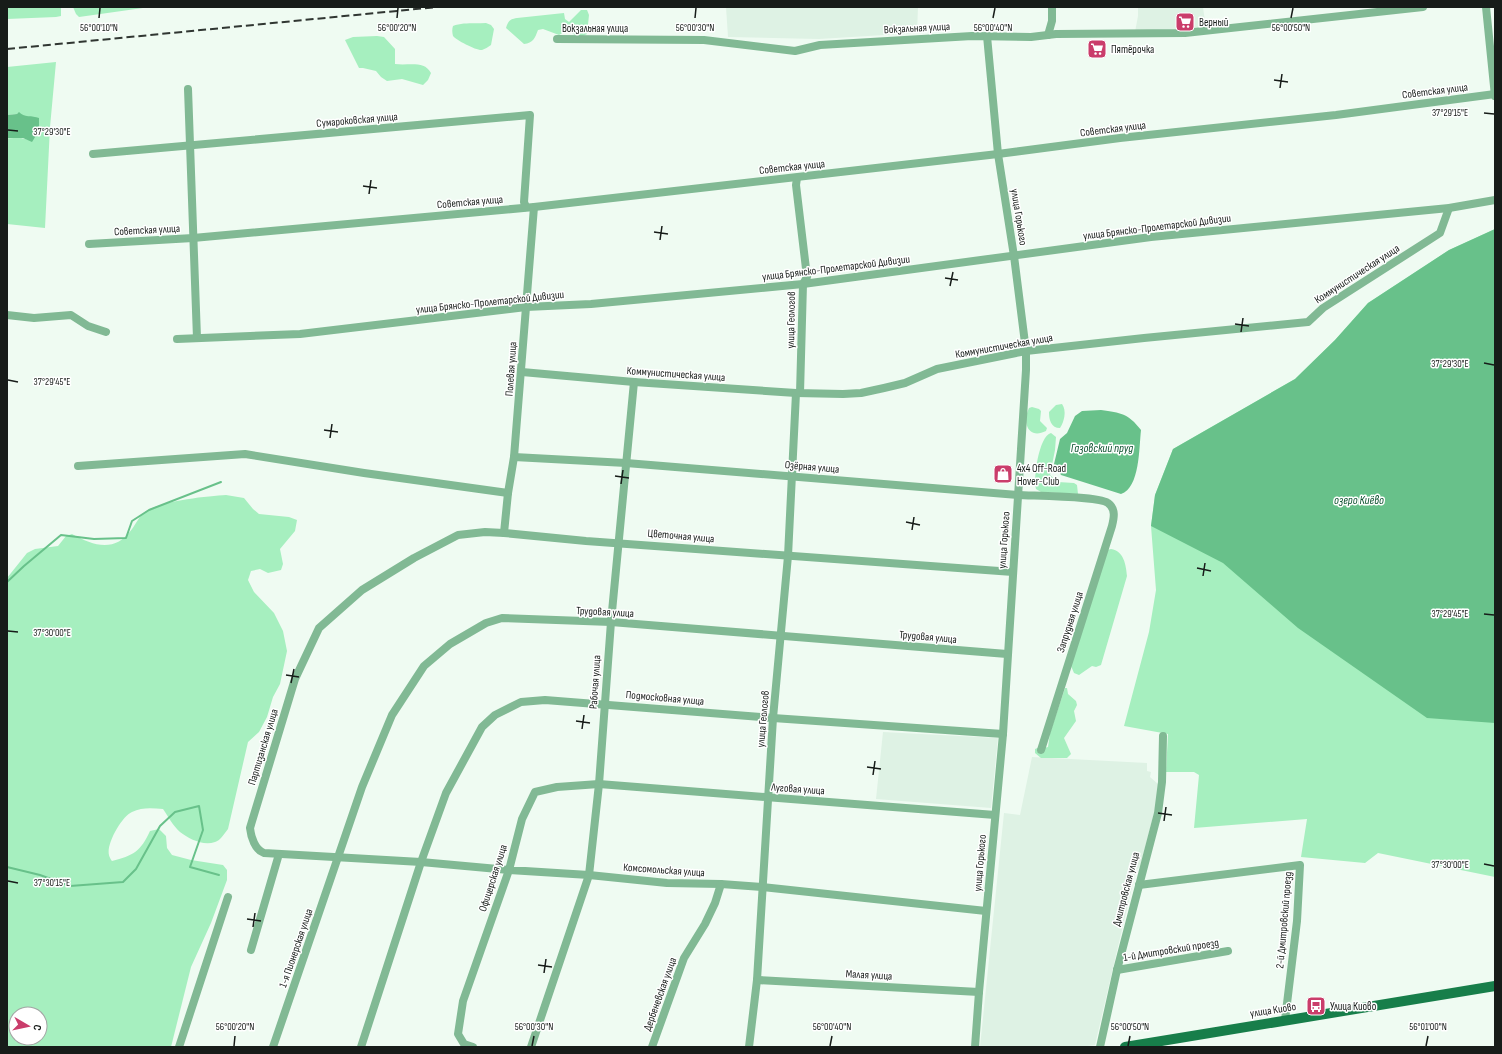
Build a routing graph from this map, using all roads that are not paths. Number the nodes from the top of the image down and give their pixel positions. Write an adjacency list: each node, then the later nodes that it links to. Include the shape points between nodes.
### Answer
1 (1052, 7): 4 (street)
2 (1423, 7): 4 (street, Вокзальная улица, via 1185,33)
3 (1486, 7): 8 (street)
4 (1048, 35): 5 (street, Вокзальная улица)
5 (987, 36): 6 (street, Вокзальная улица, via 820,45 795,51 704,40); 11 (street, улица Горького)
6 (556, 39)
7 (188, 89): 9 (street)
8 (1495, 95): 11 (street, Советская улица)
9 (190, 146): 10 (street, Сумароковская улица); 14 (street, Сумароковская улица, via 530,115 524,202); 16 (street)
10 (93, 154)
11 (998, 154): 12 (street, Советская улица); 18 (street, улица Горького)
12 (797, 178): 14 (street, Советская улица); 19 (street, улица Геологов, via 807,277)
13 (1495, 200): 15 (street, улица Брянско-Пролетарской Дивизии)
14 (530, 207): 16 (street, Советская улица); 20 (street, Полевая улица)
15 (1449, 208): 18 (street, улица Брянско-Пролетарской Дивизии, via 1151,237); 25 (street, Коммунистическая улица, via 1440,233 1323,308 1308,322)
16 (193, 238): 17 (street, Советская улица); 23 (street)
17 (89, 244)
18 (1014, 256): 19 (street, улица Брянско-Пролетарской Дивизии); 25 (street, улица Горького)
19 (803, 284): 20 (street, улица Брянско-Пролетарской Дивизии, via 591,304); 28 (street, улица Геологов)
20 (526, 307): 23 (street, улица Брянско-Пролетарской Дивизии, via 300,334); 26 (street, Полевая улица)
21 (7, 315): 22 (street, via 45,318 71,315 88,326)
22 (106, 332)
23 (197, 338): 24 (street, улица Брянско-Пролетарской Дивизии)
24 (177, 339)
25 (1026, 351): 28 (street, Коммунистическая улица, via 937,369 905,382 861,393); 34 (street, улица Горького)
26 (522, 372): 27 (street, Коммунистическая улица); 29 (street, Полевая улица)
27 (634, 382): 28 (street, Коммунистическая улица); 30 (street, Рабочая улица)
28 (798, 393): 32 (street, улица Геологов)
29 (514, 457): 30 (street, Озёрная улица); 33 (street, Полевая улица)
30 (626, 463): 32 (street, Озёрная улица); 37 (street, Рабочая улица)
31 (78, 466): 33 (street, via 244,454)
32 (792, 476): 34 (street, Озёрная улица); 38 (street, улица Геологов)
33 (508, 493): 36 (street, Полевая улица)
34 (1018, 495): 35 (street, Озёрная улица, via 1091,499); 39 (street, улица Горького)
35 (1108, 503): 48 (street, Запрудная улица, via 1113,510 1112,526)
36 (504, 533): 37 (street, Цветочная улица); 40 (street, Цветочная улица, via 458,535)
37 (619, 542): 38 (street, Цветочная улица); 41 (street, Рабочая улица)
38 (788, 556): 39 (street, Цветочная улица); 42 (street, улица Геологов)
39 (1013, 572): 43 (street, улица Горького)
40 (362, 590): 52 (street, Партизанская улица, via 319,628 295,679 250,828 250,834 258,850)
41 (611, 622): 42 (street, Трудовая улица); 44 (street, Рабочая улица); 53 (street, Трудовая улица, via 502,618 486,623 450,644 424,666 392,715 362,786)
42 (781, 636): 43 (street, Трудовая улица); 45 (street, улица Геологов)
43 (1007, 654): 46 (street, улица Горького)
44 (605, 704): 45 (street, Подмосковная улица); 49 (street, Рабочая улица); 54 (street, Подмосковная улица, via 546,700 521,702 495,715 482,727 446,793)
45 (773, 718): 46 (street, Подмосковная улица); 50 (street, улица Геологов)
46 (1003, 734): 51 (street, улица Горького)
47 (1164, 736): 58 (street, Дмитровская улица, via 1158,813)
48 (1041, 750)
49 (599, 784): 50 (street, Луговая улица); 55 (street, Офицерская улица, via 558,787 535,792 522,819); 56 (street, Рабочая улица)
50 (768, 798): 51 (street, Луговая улица); 59 (street, улица Геологов)
51 (995, 815): 61 (street, улица Горького)
52 (279, 854): 53 (street, Партизанская улица); 62 (street)
53 (339, 856): 54 (street, Комсомольская улица); 71 (street, 1-я Пионерская улица)
54 (421, 862): 55 (street, Комсомольская улица); 72 (street)
55 (509, 870): 56 (street, Комсомольская улица); 69 (street, Офицерская улица, via 463,1001 458,1034)
56 (589, 875): 57 (street, Комсомольская улица, via 667,883); 74 (street, Рабочая улица)
57 (721, 884): 59 (street, Комсомольская улица); 75 (street, Дербеневская улица, via 705,924 684,958)
58 (1139, 884): 64 (street, Дмитровская улица); 68 (street, 2-й Дмитровский проезд, via 1300,865 1297,921)
59 (762, 887): 61 (street, Комсомольская улица); 65 (street, улица Геологов)
60 (228, 897): 70 (street)
61 (986, 911): 67 (street, улица Горького)
62 (251, 950)
63 (1228, 951): 64 (street, 1-й Дмитровский проезд)
64 (1117, 970): 78 (street, Дмитровская улица)
65 (757, 980): 67 (street, Малая улица); 76 (street, улица Геологов)
66 (1495, 986): 68 (main road, улица Киово)
67 (979, 992): 77 (street, улица Горького)
68 (1286, 1020): 79 (main road, улица Киово)
69 (461, 1046): 73 (street)
70 (178, 1047)
71 (273, 1047)
72 (361, 1047)
73 (473, 1047)
74 (531, 1047)
75 (652, 1047)
76 (749, 1047)
77 (975, 1047)
78 (1100, 1047)
79 (1125, 1047)

